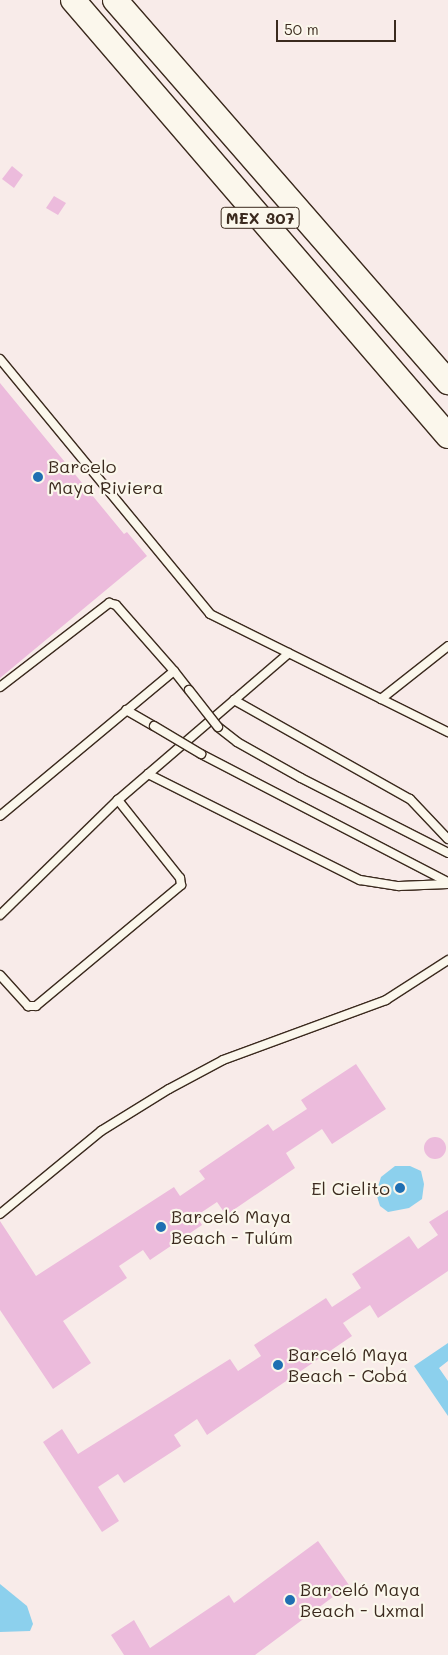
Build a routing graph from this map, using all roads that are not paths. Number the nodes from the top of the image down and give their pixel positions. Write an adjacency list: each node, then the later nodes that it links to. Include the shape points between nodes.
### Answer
1 (73, 0): 5 (highway, MEX 307)
2 (115, 0): 4 (highway, MEX 307)
3 (0, 359): 7 (lane, via 210,614)
4 (448, 382)
5 (448, 436)
6 (448, 646): 11 (lane)
7 (289, 653): 10 (lane); 11 (lane)
8 (174, 671): 9 (lane, via 116,605 109,603); 12 (lane); 18 (lane, bridge, via 218,727 301,778)
9 (0, 687)
10 (234, 700): 14 (lane); 17 (lane, via 410,799)
11 (381, 700): 13 (lane)
12 (126, 710): 16 (lane); 19 (lane, bridge, via 201,754)
13 (448, 732)
14 (148, 774): 15 (lane); 19 (lane, via 360,880 399,886)
15 (118, 800): 20 (lane); 22 (lane, via 180,878 181,885 36,1006 28,1006)
16 (0, 816)
17 (448, 839)
18 (448, 853)
19 (448, 883)
20 (0, 915)
21 (448, 960): 23 (lane, via 386,1000 223,1060 169,1089 101,1131)
22 (0, 975)
23 (0, 1214)

